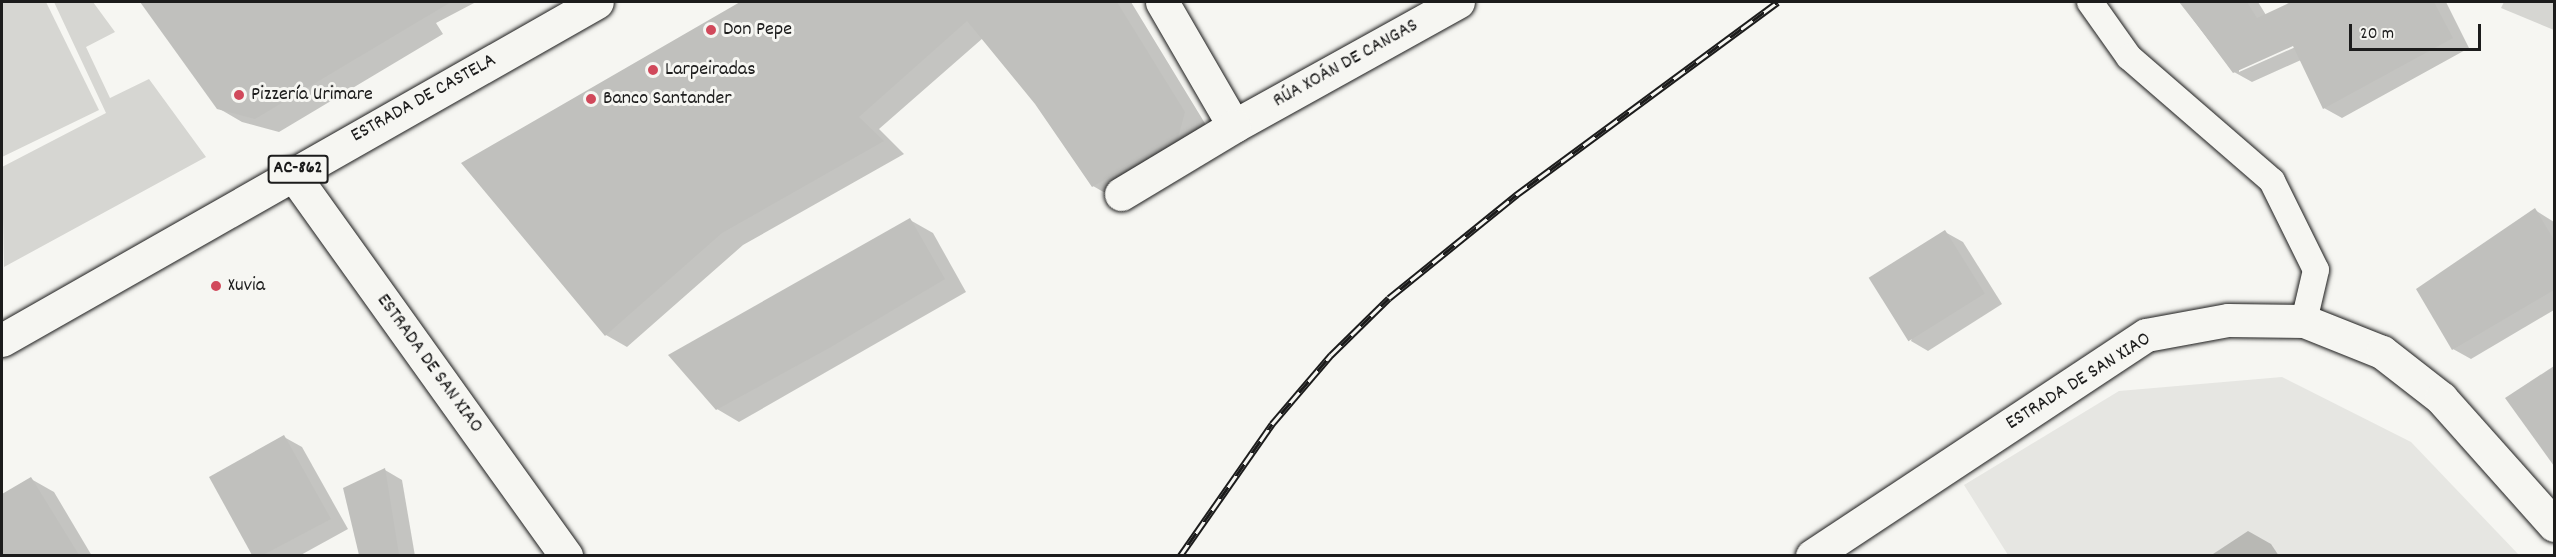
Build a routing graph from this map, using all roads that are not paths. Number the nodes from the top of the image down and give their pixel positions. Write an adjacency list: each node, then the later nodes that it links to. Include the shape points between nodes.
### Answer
1 (597, 2): 6 (street, ESTRADA DE CASTELA / AC-862)
2 (1162, 2): 5 (street)
3 (1458, 2): 5 (street, RÚA XOÁN DE CANGAS)
4 (2091, 2): 8 (lane, via 2129,57 2272,181 2316,270)
5 (1234, 126): 7 (street, RÚA XOÁN DE CANGAS)
6 (292, 173): 9 (street, ESTRADA DE CASTELA / AC-862); 11 (street, ESTRADA DE SAN XIAO)
7 (1121, 194)
8 (2304, 321): 10 (street, ESTRADA DE SAN XIAO, via 2382,352 2441,398); 12 (street, ESTRADA DE SAN XIAO, via 2228,320 2146,335)
9 (2, 340)
10 (2551, 512)
11 (566, 555)
12 (1812, 555)

